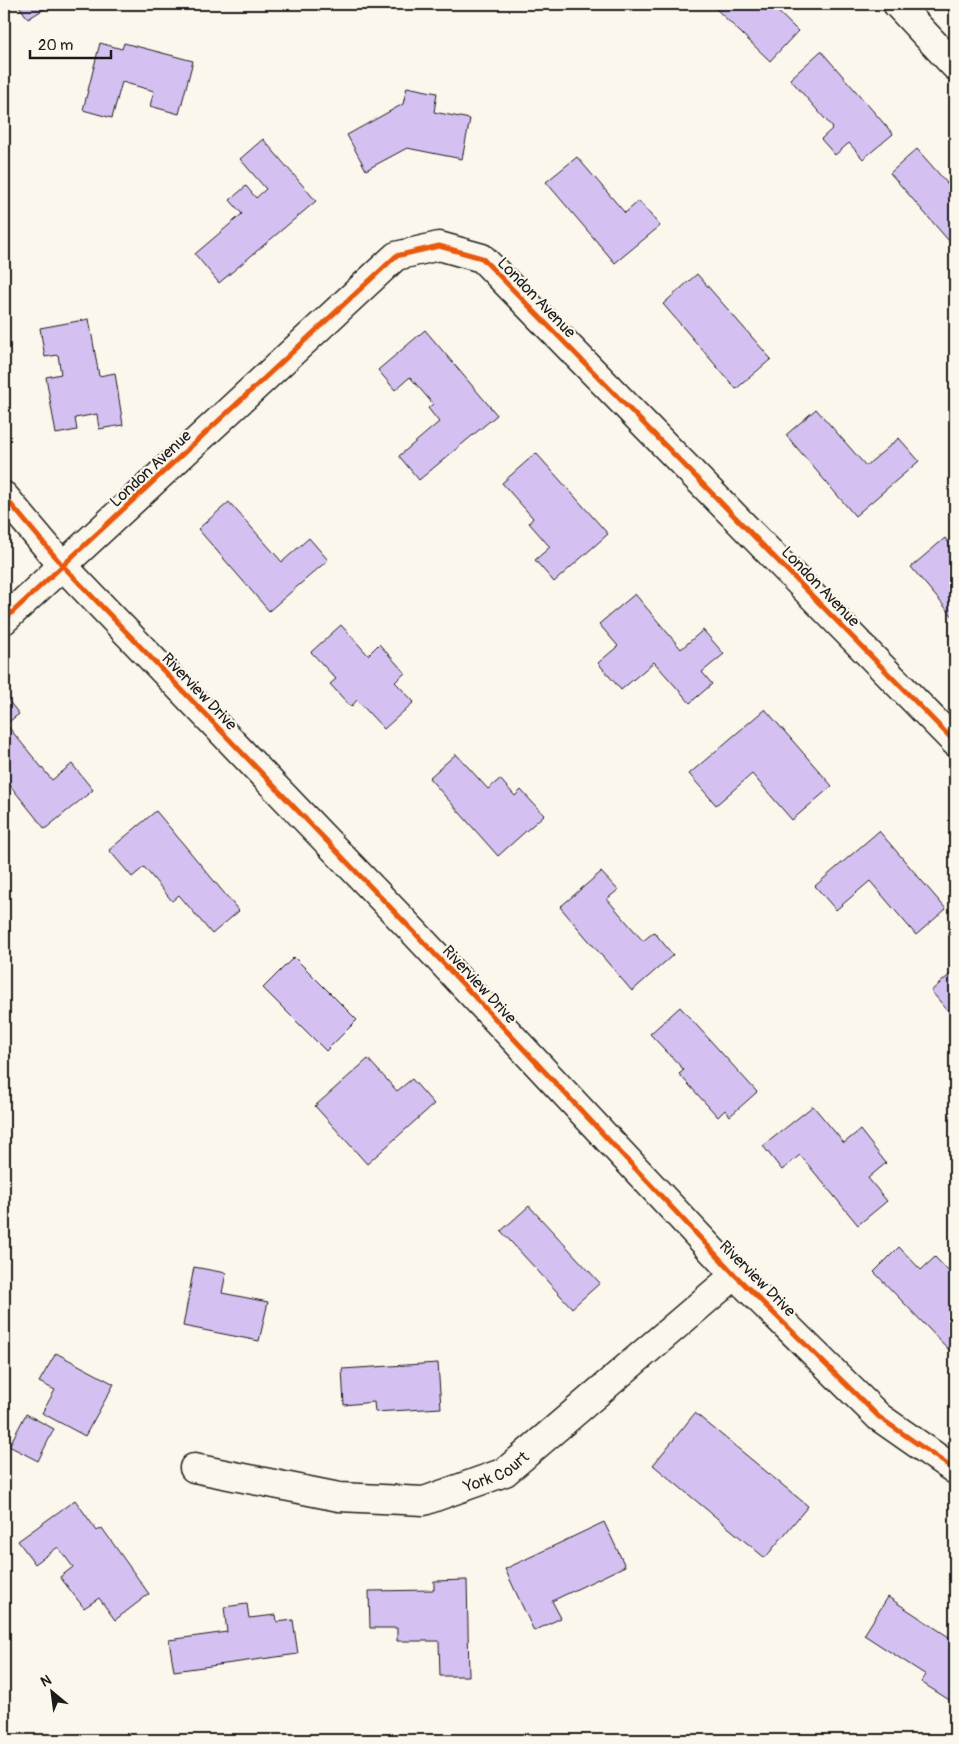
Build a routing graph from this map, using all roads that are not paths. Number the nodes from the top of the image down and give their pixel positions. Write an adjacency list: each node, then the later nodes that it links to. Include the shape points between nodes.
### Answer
1 (897, 4): 2 (street)
2 (955, 66)
3 (4, 496): 4 (street, Riverview Drive)
4 (63, 566): 5 (street, London Avenue); 6 (street, London Avenue, via 396,256 439,246 482,258); 7 (street, Riverview Drive, via 414,932)
5 (4, 620)
6 (955, 742)
7 (735, 1275): 8 (street, York Court, via 505,1472 433,1498 424,1501 339,1497); 9 (street, Riverview Drive, via 879,1417)
8 (194, 1468)
9 (955, 1470)

